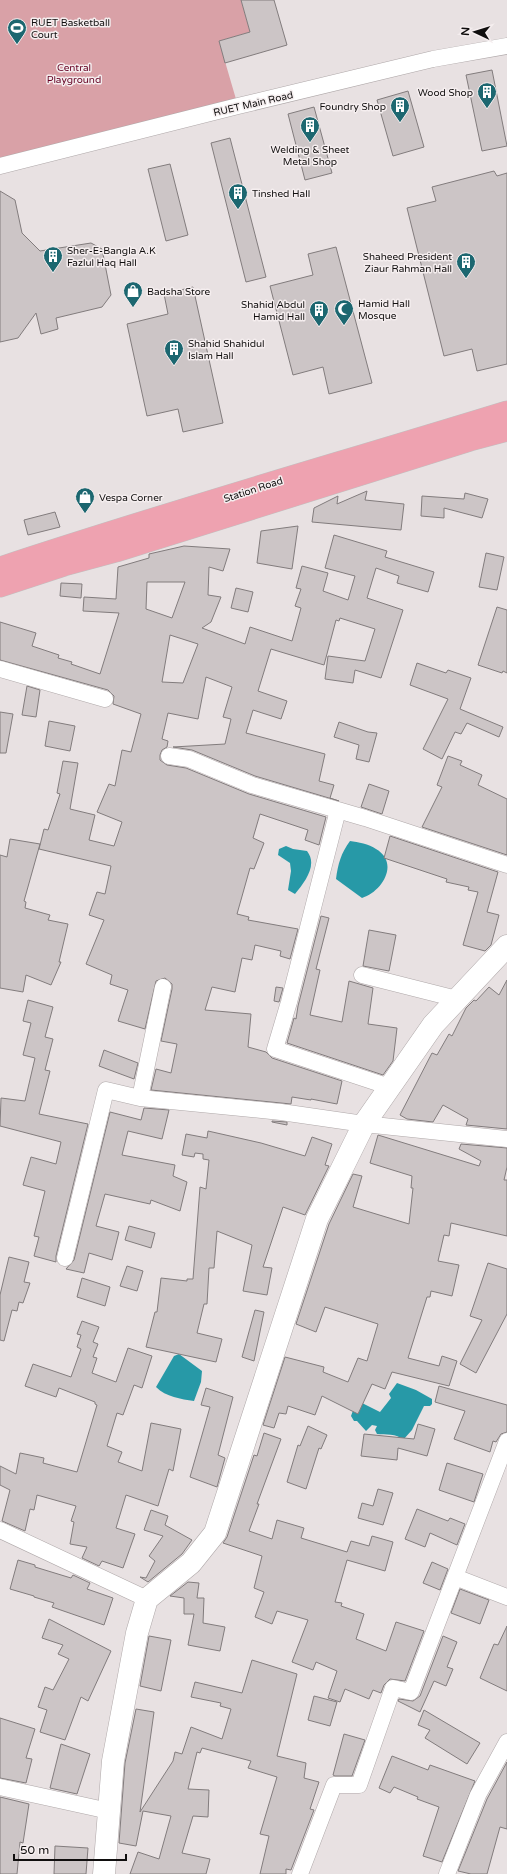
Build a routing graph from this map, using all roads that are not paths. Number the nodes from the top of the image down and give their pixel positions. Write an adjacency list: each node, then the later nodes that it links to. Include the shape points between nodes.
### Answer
1 (507, 46): 2 (street, RUET Main Road, via 433,60 238,106)
2 (0, 166)
3 (507, 412): 5 (main road, Station Road, via 286,478)
4 (507, 430): 5 (main road, Station Road)
5 (1, 584)
6 (0, 669): 7 (street)
7 (105, 699)
8 (169, 756): 9 (street, via 188,759 252,785)
9 (338, 810): 10 (street); 15 (street, via 275,1049)
10 (507, 865)
11 (507, 946): 14 (main road)
12 (362, 975): 14 (street)
13 (163, 987): 16 (street)
14 (457, 999): 15 (main road, via 433,1025)
15 (390, 1087): 17 (main road)
16 (140, 1098): 17 (street, via 281,1112); 19 (street, via 106,1090)
17 (364, 1124): 18 (street); 24 (main road, via 317,1218 215,1533 191,1563)
18 (507, 1139)
19 (65, 1258)
20 (507, 1441): 22 (street)
21 (0, 1530): 24 (street)
22 (455, 1577): 23 (street); 29 (street, via 411,1692 393,1688 359,1785 334,1785)
23 (507, 1597)
24 (147, 1599): 27 (main road, via 137,1633 113,1761)
25 (507, 1742): 30 (street, via 478,1795)
26 (0, 1787): 27 (street)
27 (109, 1811): 28 (main road)
28 (104, 1874)
29 (300, 1874)
30 (447, 1874)

